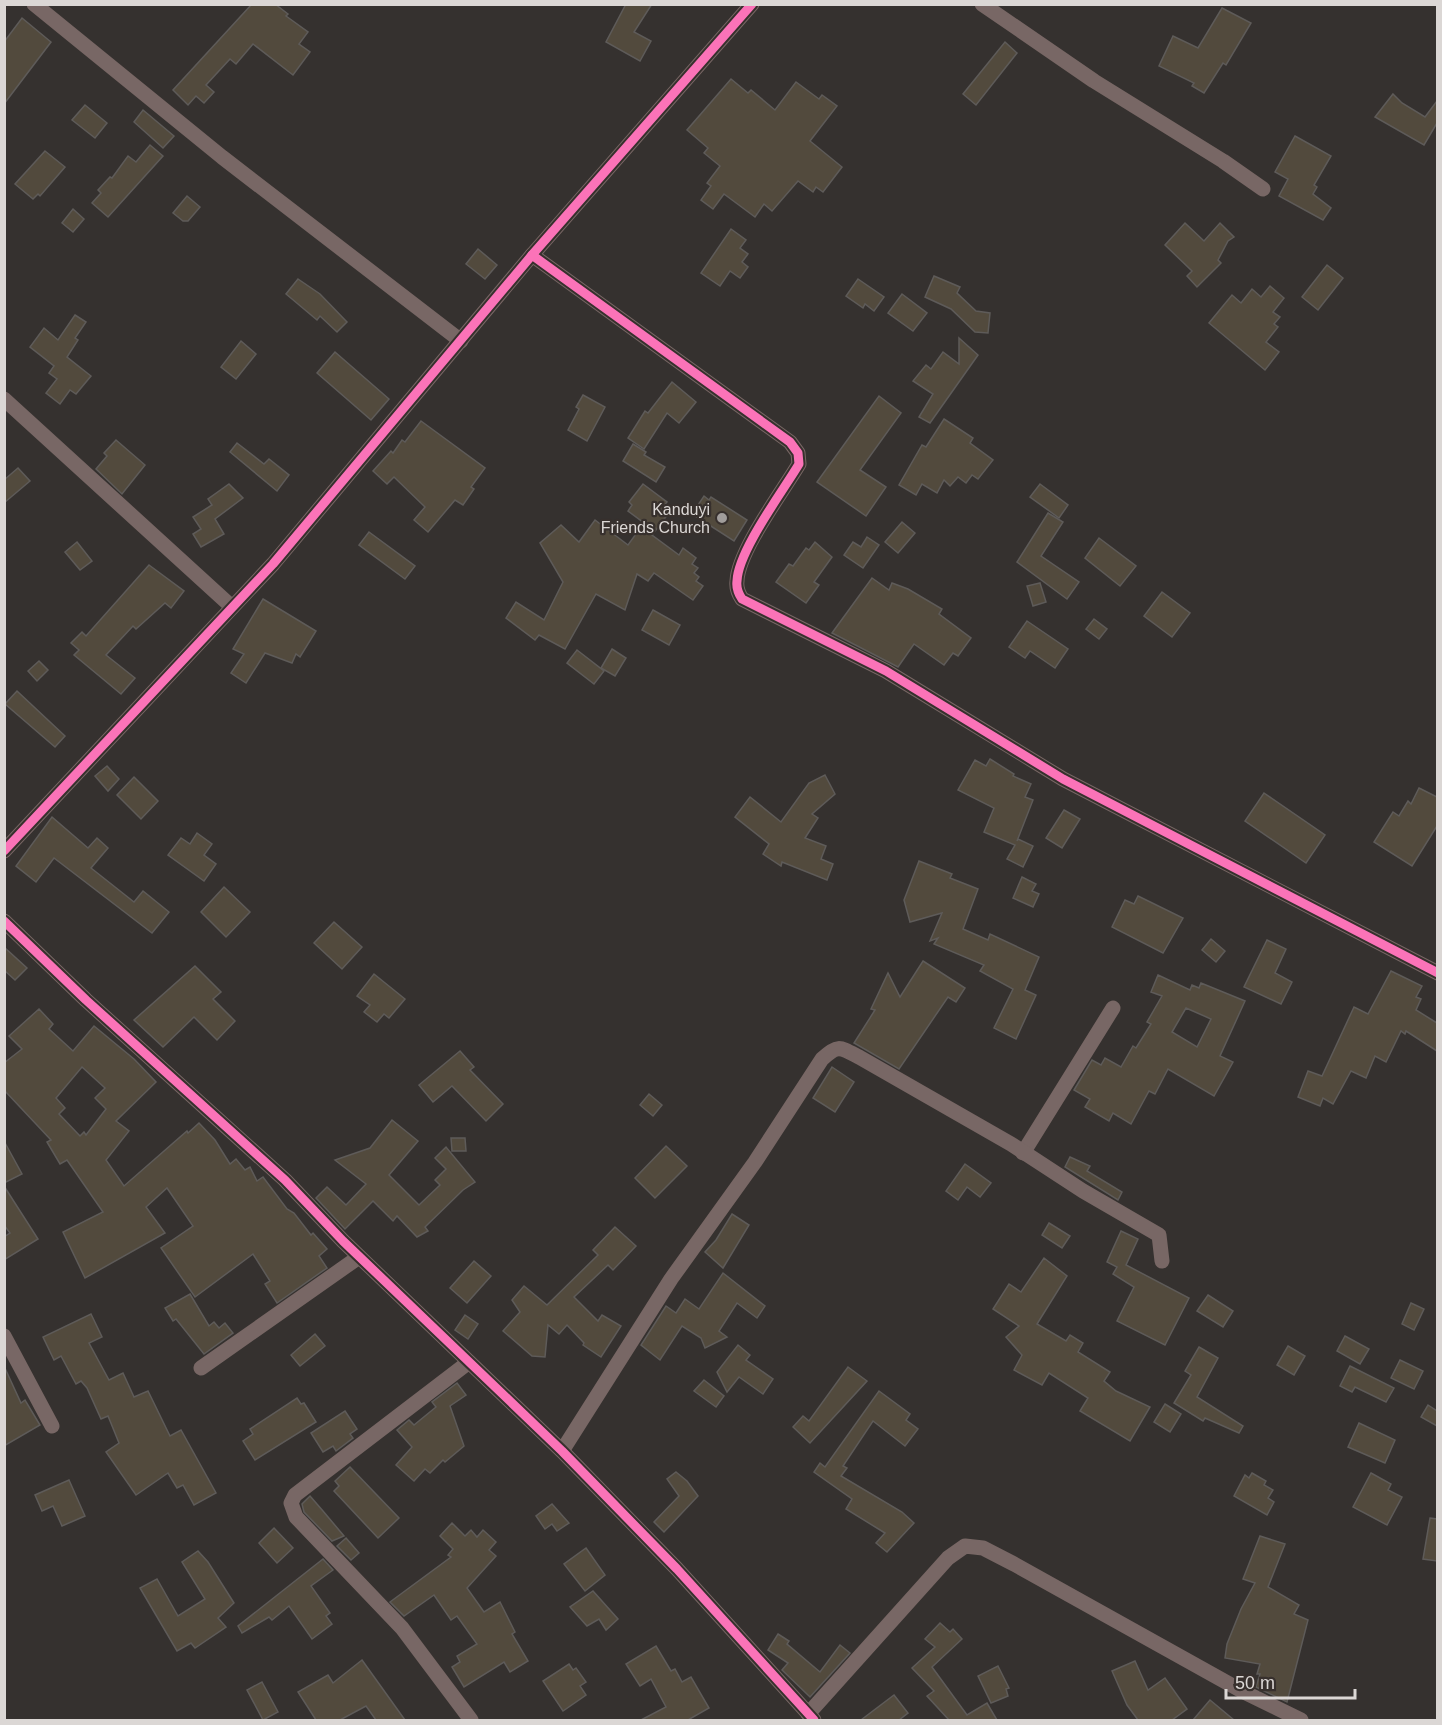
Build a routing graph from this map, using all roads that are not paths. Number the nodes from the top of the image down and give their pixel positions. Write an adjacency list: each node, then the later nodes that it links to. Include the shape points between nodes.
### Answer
1 (34, 4): 6 (street, via 222,157)
2 (752, 4): 5 (street)
3 (982, 4): 4 (street)
4 (1263, 189)
5 (532, 255): 6 (street); 11 (street, via 790,442 798,453 799,464 756,534 738,573 736,583 742,599 886,671 1063,778)
6 (461, 341): 8 (street, via 273,564)
7 (4, 399): 8 (street)
8 (232, 607): 9 (street)
9 (4, 851)
10 (4, 921): 14 (street, via 285,1180)
11 (1437, 973)
12 (1113, 1008): 13 (street)
13 (1023, 1153): 15 (street, via 1159,1235); 20 (street, via 859,1057 841,1048 833,1049 822,1059 755,1162 670,1279)
14 (359, 1257): 17 (street); 18 (street)
15 (1162, 1261)
16 (4, 1336): 19 (street)
17 (469, 1362): 20 (street); 22 (street, via 295,1495 291,1503 296,1517 402,1628)
18 (201, 1368)
19 (52, 1426)
20 (562, 1451): 21 (street, via 677,1569)
21 (811, 1717): 23 (street, via 948,1558 965,1546 983,1548 1014,1564)
22 (471, 1720)
23 (1301, 1720)

